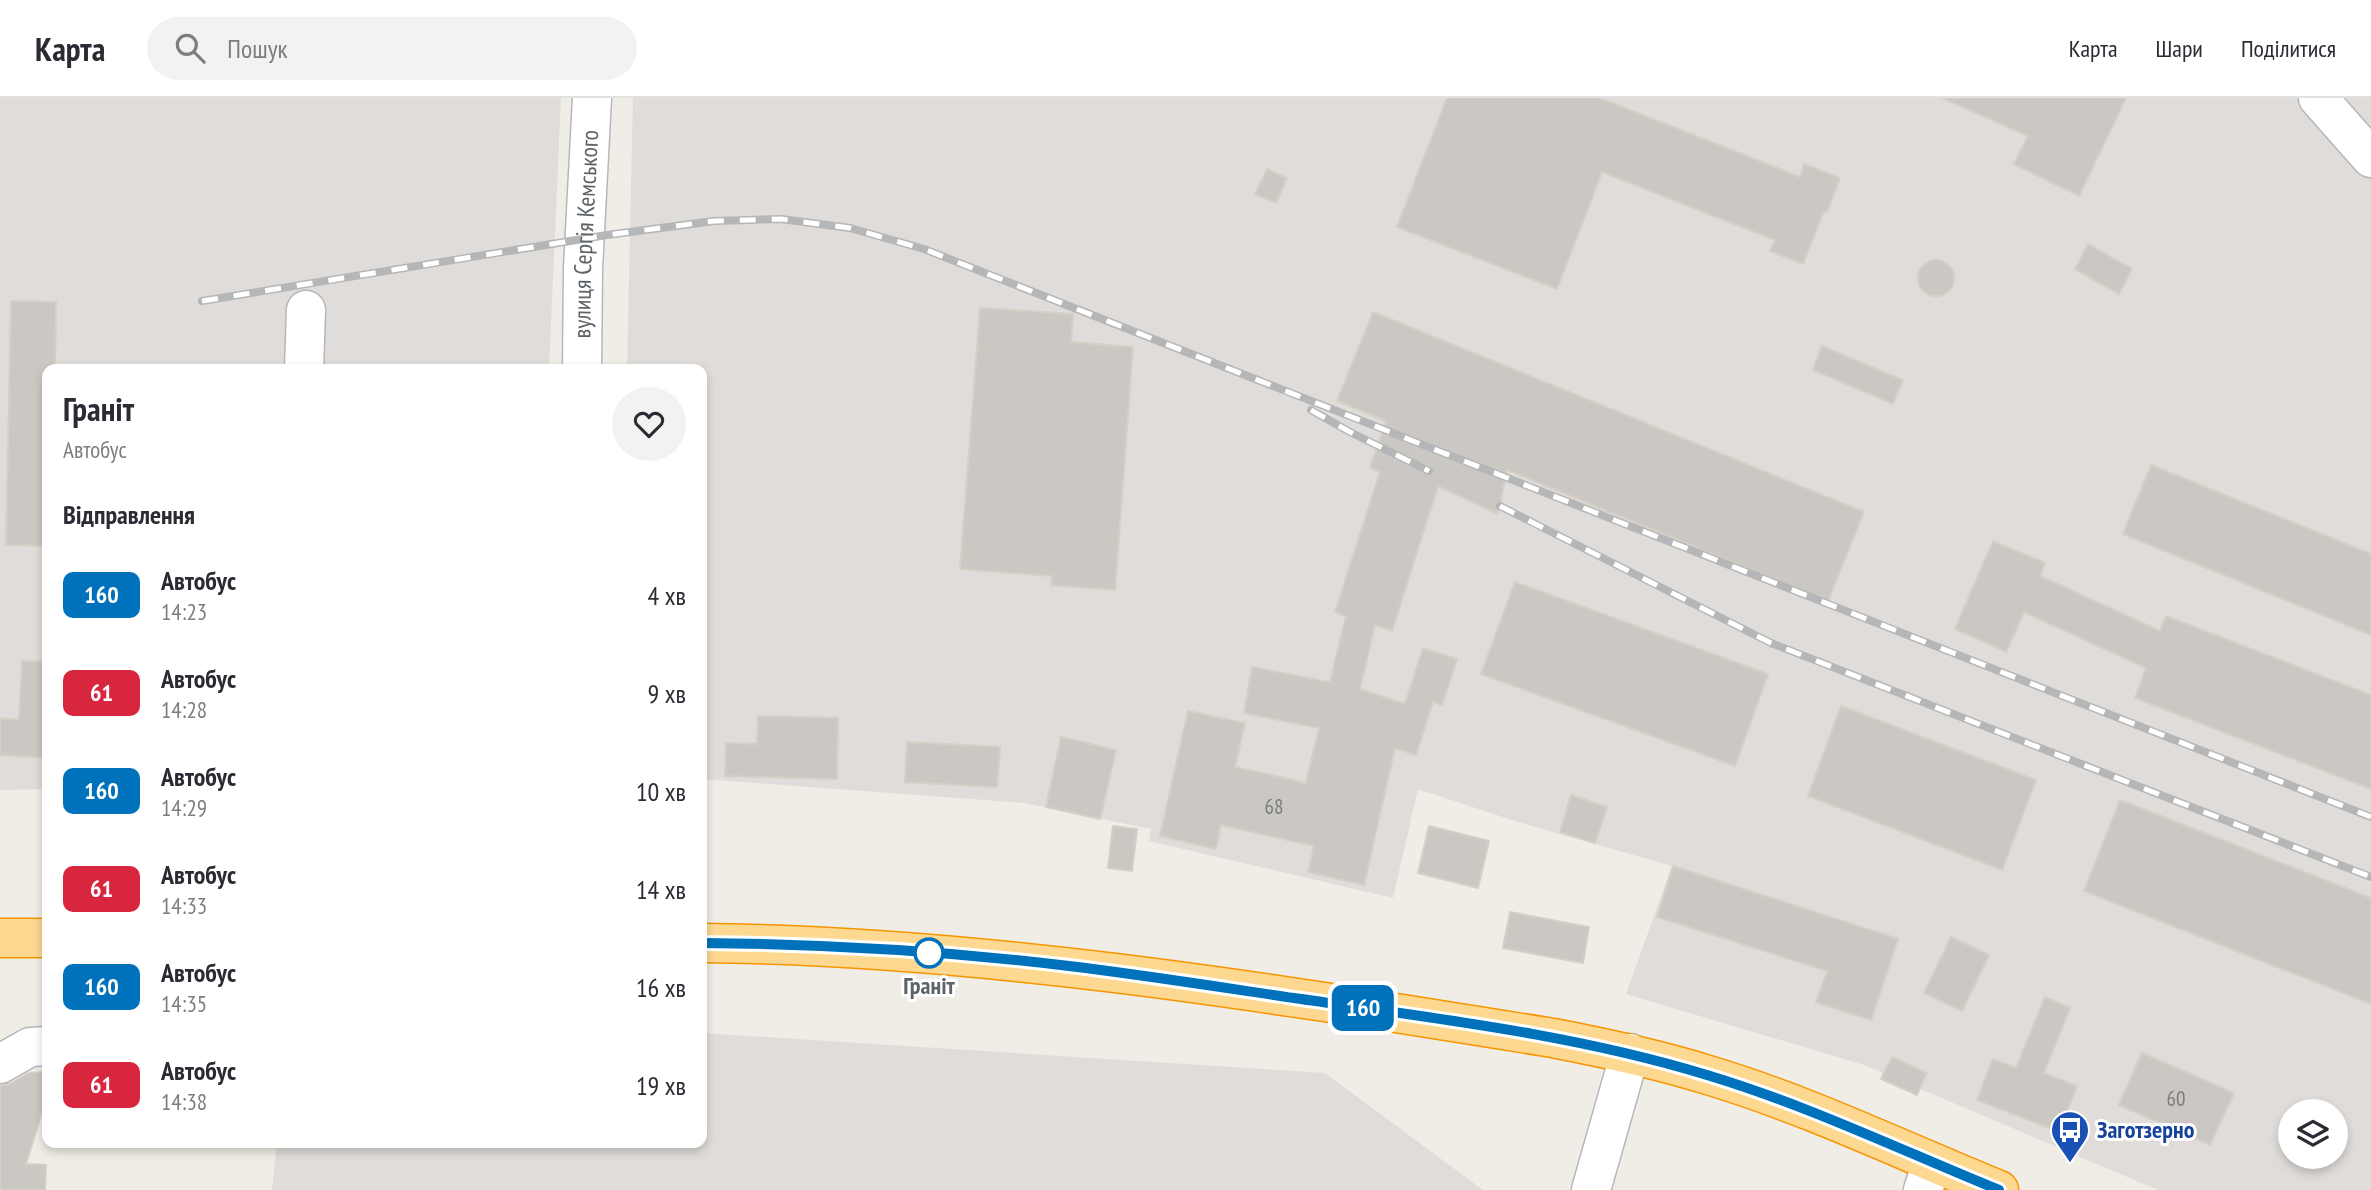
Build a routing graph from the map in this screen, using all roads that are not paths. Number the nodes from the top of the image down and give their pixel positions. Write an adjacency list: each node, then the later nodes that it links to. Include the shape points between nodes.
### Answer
1 (592, 98): 6 (street, вулиця Сергія Кемського)
2 (2318, 98): 3 (street)
3 (2371, 158)
4 (306, 310): 5 (street)
5 (304, 364)
6 (582, 364)
7 (0, 938): 8 (highway)
8 (42, 938)
9 (707, 943): 11 (highway, via 916,952 1067,965 1378,1010)
10 (42, 1046): 12 (street, via 30,1047)
11 (1630, 1053): 13 (highway, via 1783,1101); 14 (street)
12 (0, 1064)
13 (1927, 1176): 15 (highway)
14 (1591, 1190)
15 (1999, 1190)

